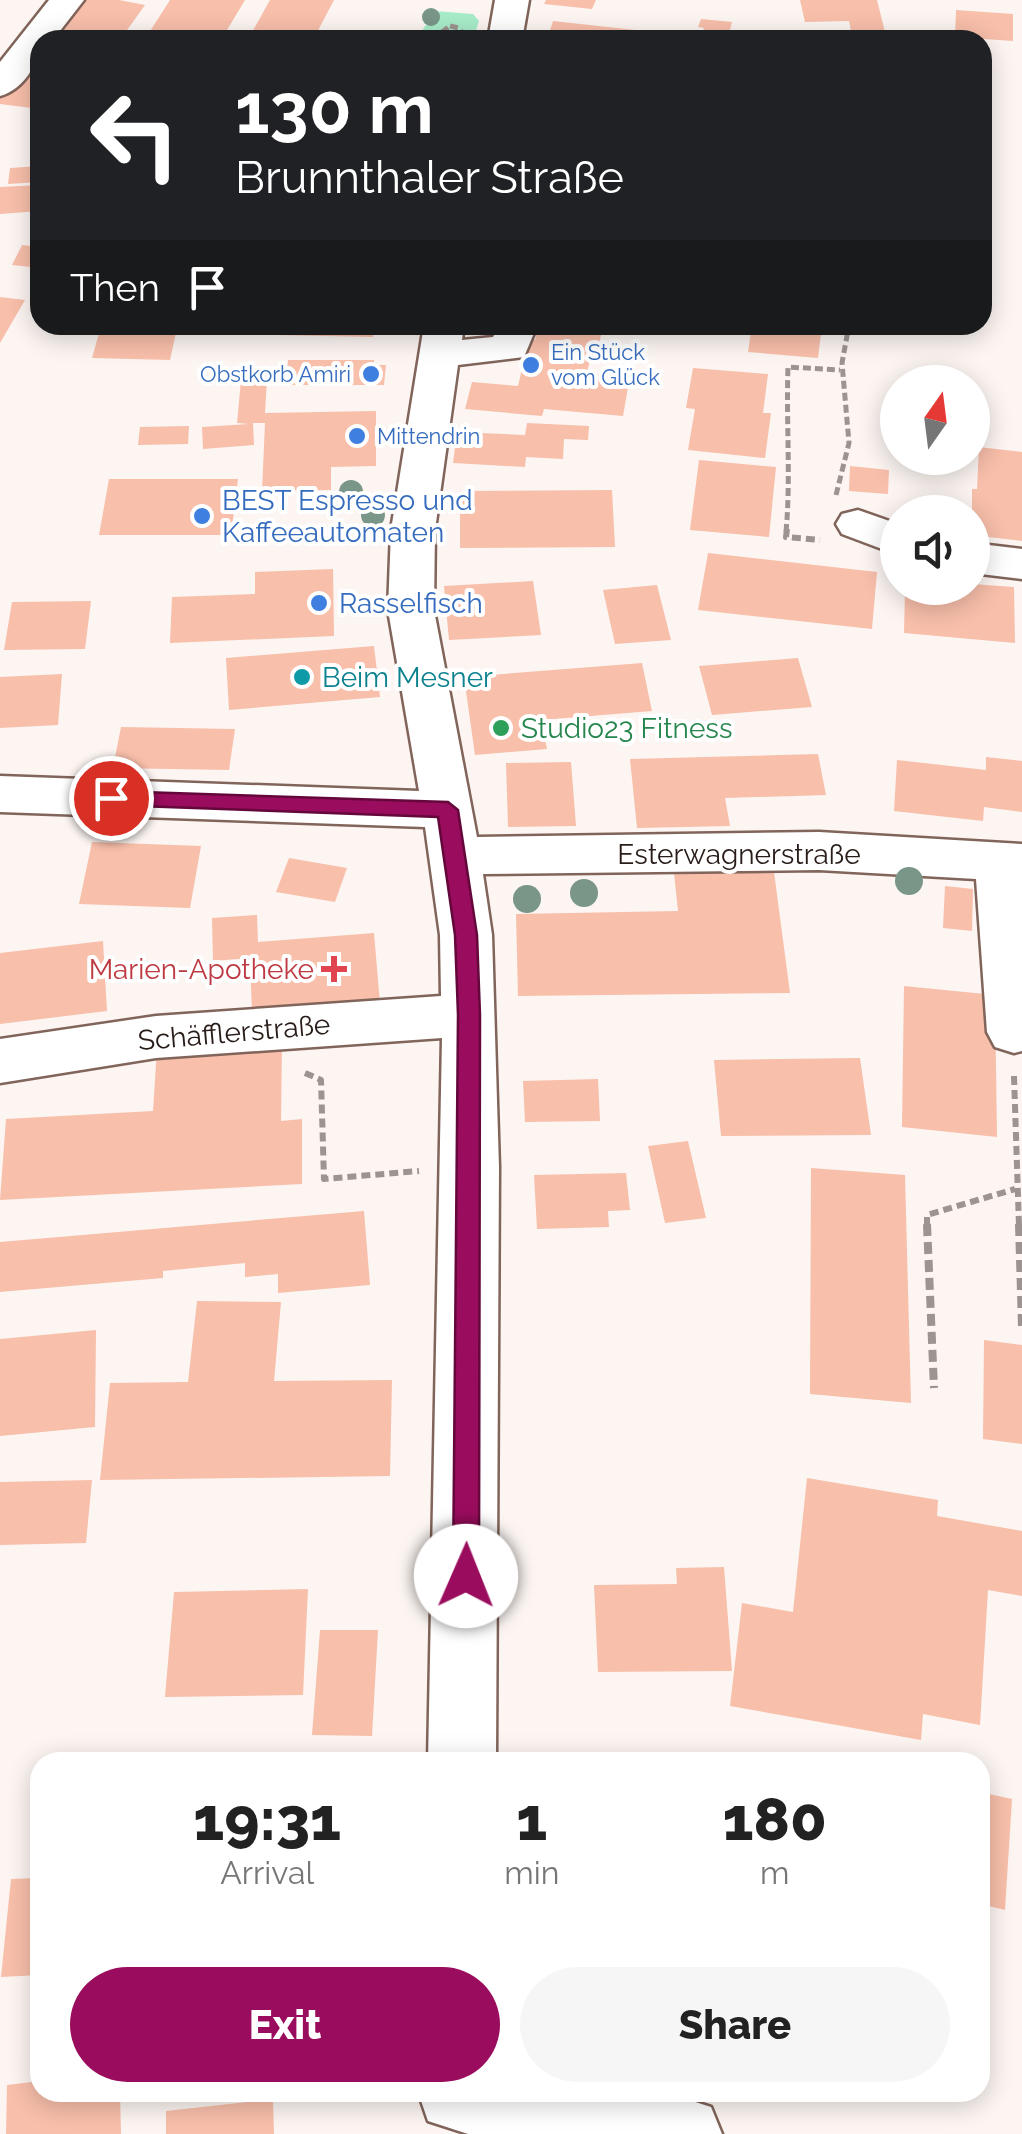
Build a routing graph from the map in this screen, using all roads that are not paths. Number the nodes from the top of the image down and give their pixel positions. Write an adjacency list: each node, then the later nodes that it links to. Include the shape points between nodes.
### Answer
1 (66, 0): 4 (street)
2 (473, 2): 3 (street)
3 (512, 3): 5 (street)
4 (43, 30)
5 (507, 30)
6 (30, 46): 7 (street)
7 (0, 85)
8 (513, 335): 9 (street, via 510,348)
9 (440, 340): 13 (street, via 413,530 411,610)
10 (990, 560): 11 (street)
11 (1022, 564)
12 (0, 794): 13 (street, Esterwagnerstraße)
13 (451, 833): 14 (street, Esterwagnerstraße); 15 (street)
14 (1011, 862): 16 (street)
15 (469, 1015): 17 (street, Schäfflerstraße, via 156,1037); 18 (street)
16 (1014, 1032)
17 (0, 1060)
18 (462, 1752)
19 (455, 2107): 20 (street)
20 (684, 2134)

